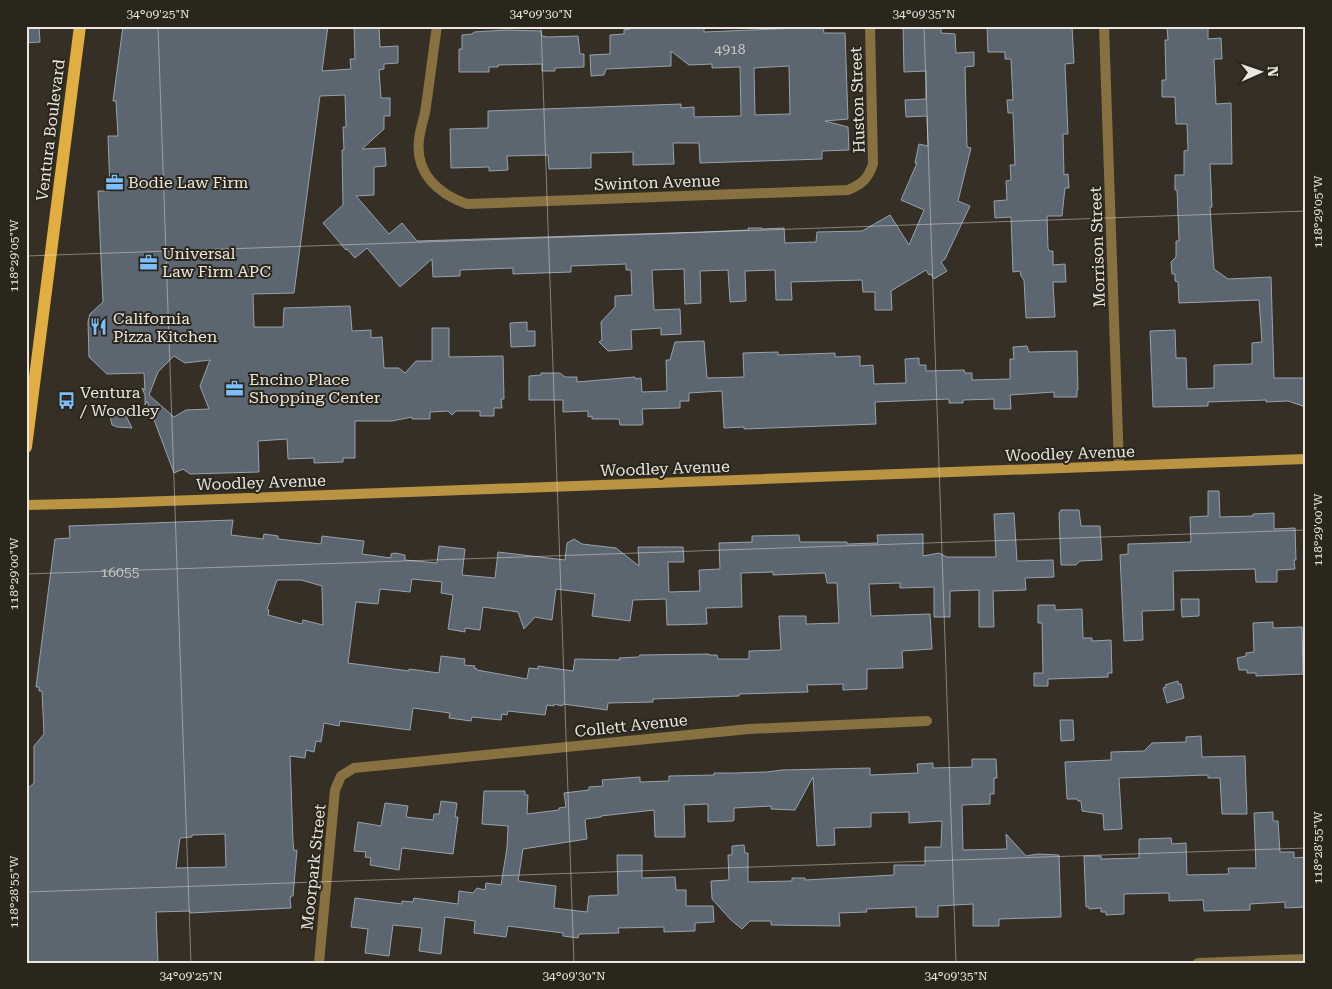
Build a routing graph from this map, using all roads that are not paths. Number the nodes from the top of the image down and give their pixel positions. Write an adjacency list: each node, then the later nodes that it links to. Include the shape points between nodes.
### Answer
1 (80, 26): 6 (main road, Ventura Boulevard)
2 (437, 26): 5 (street, Swinton Avenue, via 419,140 420,161 432,184 454,200 467,204)
3 (870, 26): 5 (street, Huston Street, via 873,164 869,176)
4 (1104, 26): 8 (street, Morrison Street)
5 (848, 190)
6 (26, 447)
7 (1306, 459): 8 (street, Woodley Avenue)
8 (1119, 466): 9 (street, Woodley Avenue)
9 (26, 504)
10 (927, 721): 11 (street, Collett Avenue, via 749,729 354,768)
11 (341, 776): 14 (street, Moorpark Street, via 335,790)
12 (1306, 959): 13 (street)
13 (1280, 961): 15 (street)
14 (318, 963)
15 (1198, 963)

